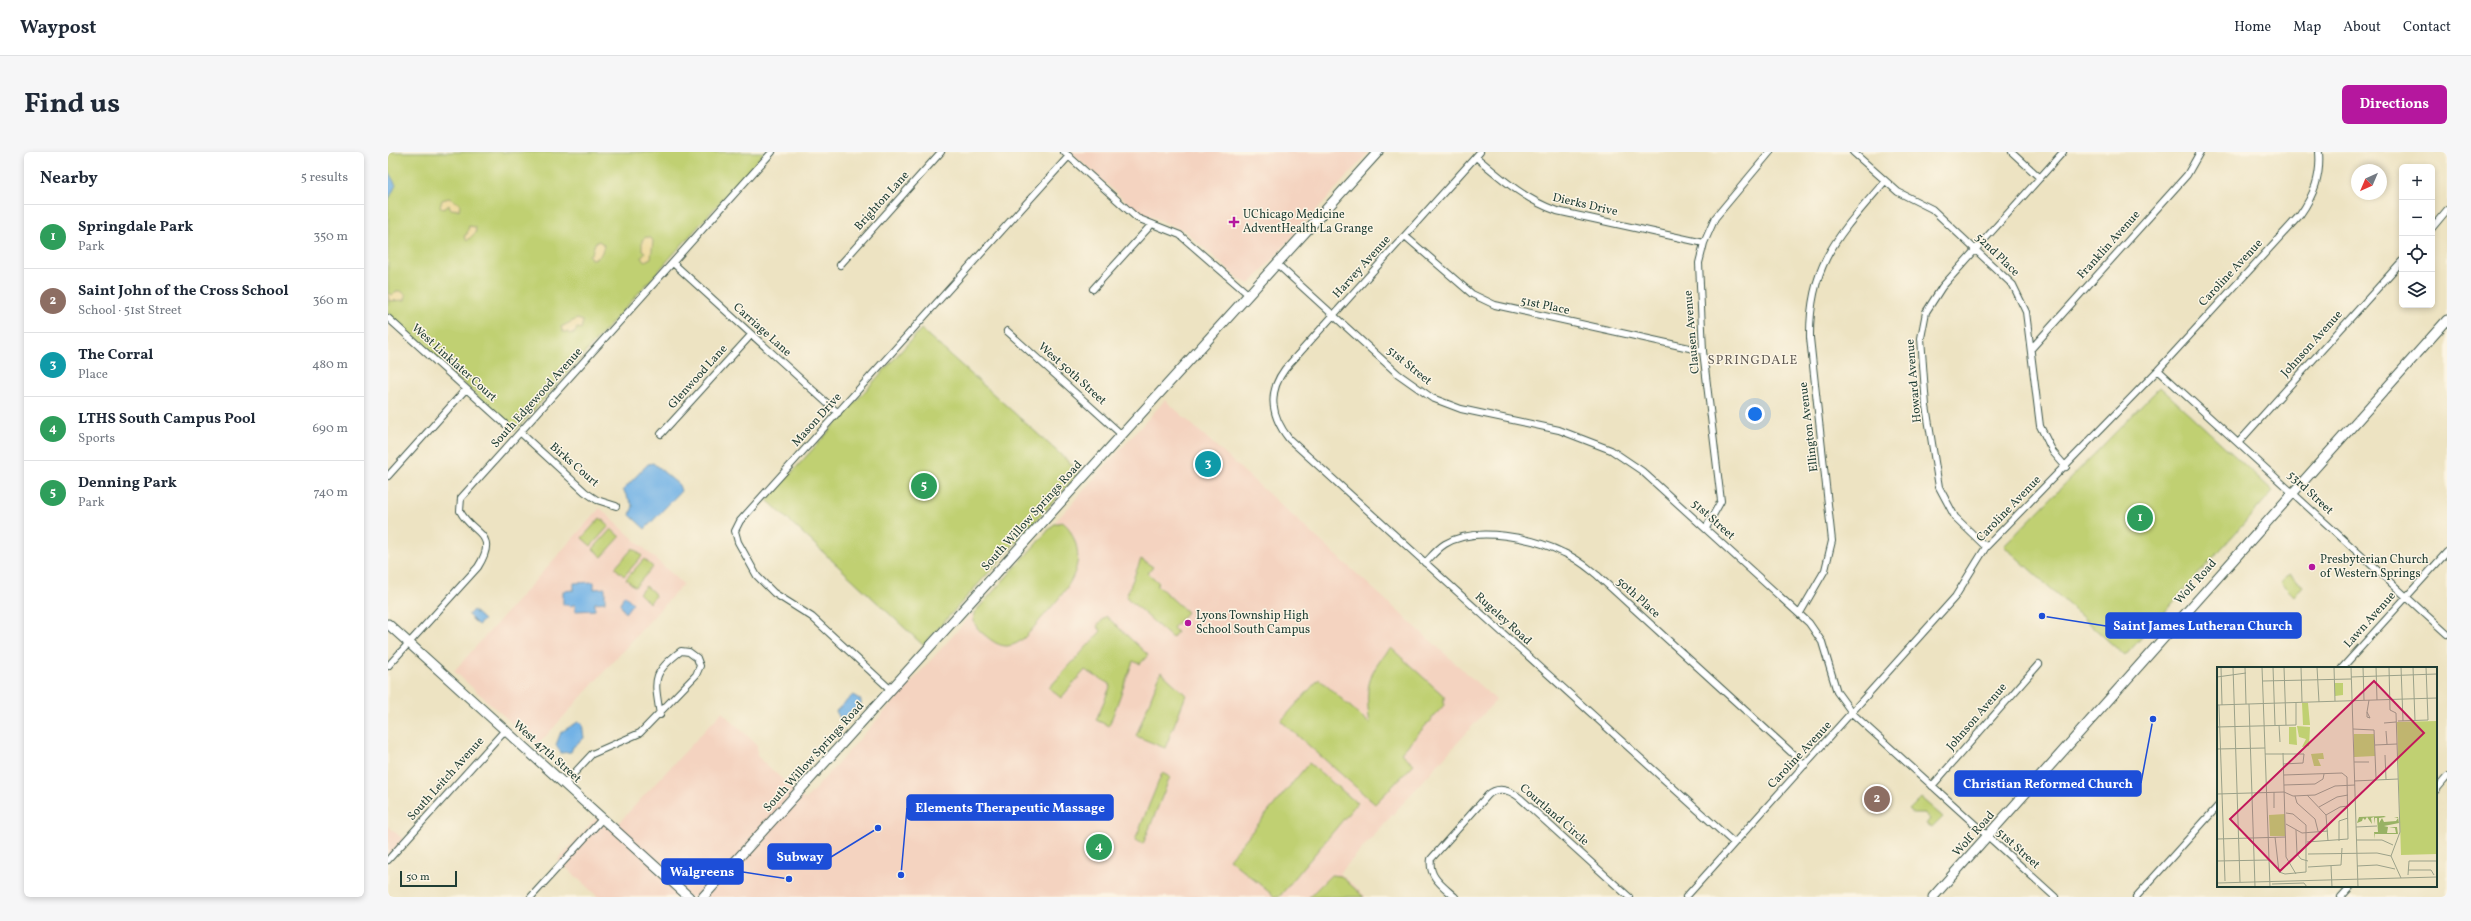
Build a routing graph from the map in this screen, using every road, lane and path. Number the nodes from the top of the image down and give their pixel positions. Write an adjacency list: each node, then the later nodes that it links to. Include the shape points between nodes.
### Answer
1 (772, 152): 20 (street, South Edgewood Avenue)
2 (941, 152): 23 (street, Brighton Lane)
3 (1378, 152): 21 (main road, South Willow Springs Road)
4 (1770, 152): 18 (street, Clausen Avenue, via 1715,218)
5 (1853, 152): 13 (street, 52nd Place)
6 (2012, 152): 12 (street)
7 (2063, 152): 12 (street, Howard Avenue)
8 (2200, 152): 31 (street, Franklin Avenue, via 2187,175)
9 (2319, 152): 33 (street, Caroline Avenue, via 2320,172 2316,187 2300,215)
10 (1067, 154): 16 (street, via 1137,218); 36 (street, Mason Drive)
11 (1478, 154): 17 (street, Harvey Avenue); 18 (street, Dierks Drive, via 1516,191 1557,211)
12 (2040, 178): 19 (street, Howard Avenue)
13 (1885, 181): 19 (street, 52nd Place, via 1898,192 1932,209); 51 (street, Ellington Avenue, via 1838,237 1825,257 1813,290 1810,338 1832,541 1825,570)
14 (2447, 210): 15 (street)
15 (2435, 224)
16 (1151, 225): 24 (street); 25 (street, via 1180,235)
17 (1405, 236): 26 (street, Harvey Avenue); 32 (street, 51st Place, via 1460,285 1495,305)
18 (1704, 243): 32 (street, Clausen Avenue, via 1699,263)
19 (1976, 250): 31 (street, 52nd Place, via 2003,274 2020,296 2026,312); 47 (street, Howard Avenue, via 1933,298 1922,323 1921,338 1926,406 1939,487 1955,517)
20 (673, 263): 30 (street, Carriage Lane); 38 (street, South Edgewood Avenue)
21 (1277, 264): 25 (main road, South Willow Springs Road); 26 (street, 51st Street)
22 (2399, 264): 41 (street, Johnson Avenue)
23 (840, 265)
24 (1093, 289)
25 (1249, 295): 40 (main road, South Willow Springs Road)
26 (1334, 315): 35 (street, Harvey Avenue, via 1278,377); 46 (street, 51st Street, via 1411,385 1432,398 1461,409 1559,430 1611,450 1642,471)
27 (388, 318): 34 (street, West Linklater Court)
28 (2447, 320): 44 (main road, Wolf Road)
29 (1007, 330): 40 (street, West 50th Street)
30 (751, 335): 36 (street, Carriage Lane); 39 (street, Glenwood Lane)
31 (2031, 349): 42 (street, 52nd Place, via 2040,426 2053,452)
32 (1703, 351): 46 (street, Clausen Avenue, via 1721,501)
33 (2158, 370): 41 (street, 53rd Street); 42 (street, Caroline Avenue)
34 (466, 389): 37 (street, West Linklater Court); 43 (street)
35 (1272, 402): 49 (street, Rugeley Road, via 1276,421 1289,439)
36 (838, 413): 58 (street, Mason Drive, via 740,521 735,531 738,542 757,576 774,593 812,617)
37 (504, 424)
38 (521, 433): 45 (street, Birks Court, via 585,492 597,500); 54 (street, South Edgewood Avenue, via 459,502 462,514 482,533 487,544 486,554)
39 (661, 434)
40 (1122, 434): 58 (main road, South Willow Springs Road)
41 (2239, 442): 44 (street, 53rd Street)
42 (2066, 467): 47 (street, Caroline Avenue)
43 (388, 476)
44 (2293, 492): 50 (street, 53rd Street); 69 (main road, Wolf Road)
45 (616, 506)
46 (1706, 528): 51 (street, 51st Street)
47 (1986, 547): 59 (street, Caroline Avenue, via 1955,597)
48 (2447, 552): 50 (street, Lawn Avenue)
49 (1425, 563): 62 (street, 50th Place, via 1446,544 1470,536 1512,536 1535,541 1566,553 1597,576); 70 (street, Rugeley Road)
50 (2406, 597): 53 (street, 53rd Street); 57 (street, Lawn Avenue)
51 (1800, 613): 59 (street, 51st Street, via 1822,642 1832,682)
52 (388, 624): 54 (main road, West 47th Street)
53 (2447, 634)
54 (409, 643): 56 (street, South Edgewood Avenue); 61 (main road, West 47th Street)
55 (2039, 664): 65 (street, Johnson Avenue)
56 (388, 666)
57 (2343, 667)
58 (891, 690): 75 (main road, South Willow Springs Road)
59 (1853, 714): 62 (street, Caroline Avenue); 65 (street, 51st Street)
60 (660, 715): 60 (street, via 696,675 700,666 697,658 688,652 682,651 674,657 656,677 655,687); 64 (street, via 640,733 592,754)
61 (505, 730): 64 (main road, West 47th Street); 71 (street, South Leitch Avenue)
62 (1805, 765): 70 (street, Caroline Avenue)
63 (2447, 778): 66 (street)
64 (564, 784): 68 (main road, West 47th Street)
65 (1932, 786): 69 (street, 51st Street)
66 (2437, 789)
67 (2217, 807): 81 (street)
68 (602, 818): 73 (street); 74 (main road, West 47th Street)
69 (1988, 837): 79 (main road, Wolf Road); 80 (street, 51st Street)
70 (1734, 844): 78 (street, Caroline Avenue)
71 (388, 860)
72 (2350, 887): 82 (street)
73 (531, 897)
74 (690, 897)
75 (704, 897)
76 (1455, 897): 77 (street, Courtland Circle, via 1434,876 1431,859 1488,795 1499,790 1514,793)
77 (1629, 897)
78 (1686, 897)
79 (1933, 897)
80 (2055, 897)
81 (2136, 897)
82 (2341, 897)

